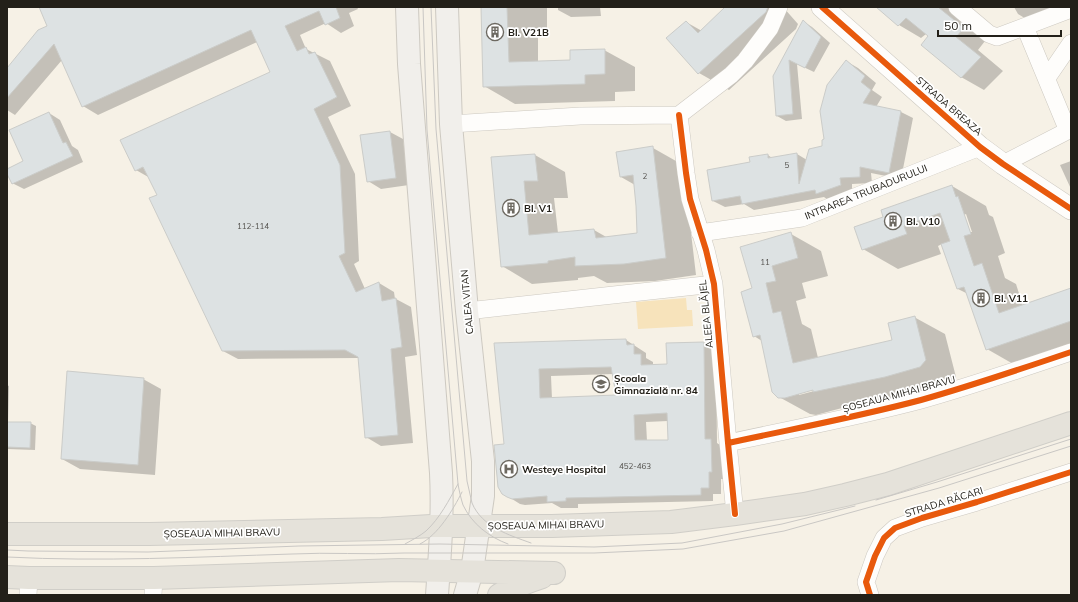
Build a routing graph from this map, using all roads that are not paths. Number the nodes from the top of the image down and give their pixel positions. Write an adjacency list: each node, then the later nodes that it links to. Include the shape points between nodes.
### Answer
1 (407, 7): 24 (main road, via 409,64 442,473)
2 (447, 7): 11 (main road, CALEA VITAN)
3 (779, 7): 10 (street, via 770,28 745,61)
4 (822, 7): 13 (street, STRADA BREAZA)
5 (957, 7): 7 (street, via 989,34 997,37)
6 (1071, 9): 7 (street)
7 (1025, 27): 9 (street)
8 (1071, 43): 9 (street)
9 (1047, 78): 12 (street)
10 (679, 115): 11 (street, via 580,116); 16 (street, ALEEA BLĂJEL, via 690,199)
11 (451, 124): 18 (main road, CALEA VITAN)
12 (1069, 130): 14 (street)
13 (980, 147): 14 (street, STRADA BREAZA); 16 (street, INTRAREA TRUBADURULUI, via 802,218)
14 (1003, 164): 15 (street, STRADA BREAZA)
15 (1071, 209)
16 (700, 233): 17 (street, ALEEA BLĂJEL)
17 (714, 284): 18 (street, ALEEA BLĂJEL); 21 (street, ALEEA BLĂJEL)
18 (467, 311): 25 (main road, CALEA VITAN, via 483,461 484,487)
19 (1071, 352): 21 (street, ȘOSEAUA MIHAI BRAVU, via 921,400 823,424)
20 (1071, 423): 23 (main road, ȘOSEAUA MIHAI BRAVU, via 888,484 805,504)
21 (728, 443): 23 (street, ALEEA BLĂJEL)
22 (1071, 472): 32 (street, STRADA RĂCARI, via 895,528 884,538 875,556)
23 (735, 514): 25 (main road, ȘOSEAUA MIHAI BRAVU, via 671,522)
24 (441, 526): 25 (main road, ȘOSEAUA MIHAI BRAVU); 26 (main road, ȘOSEAUA MIHAI BRAVU, via 149,534); 27 (main road)
25 (478, 526): 28 (main road, CALEA VITAN)
26 (7, 534)
27 (439, 570): 28 (main road); 30 (main road, via 399,570); 33 (main road)
28 (472, 571): 34 (main road, CALEA VITAN); 35 (main road, via 554,573 526,582)
29 (7, 577): 31 (main road)
30 (154, 586): 31 (main road)
31 (29, 587)
32 (868, 589)
33 (437, 595)
34 (465, 595)
35 (499, 595)

